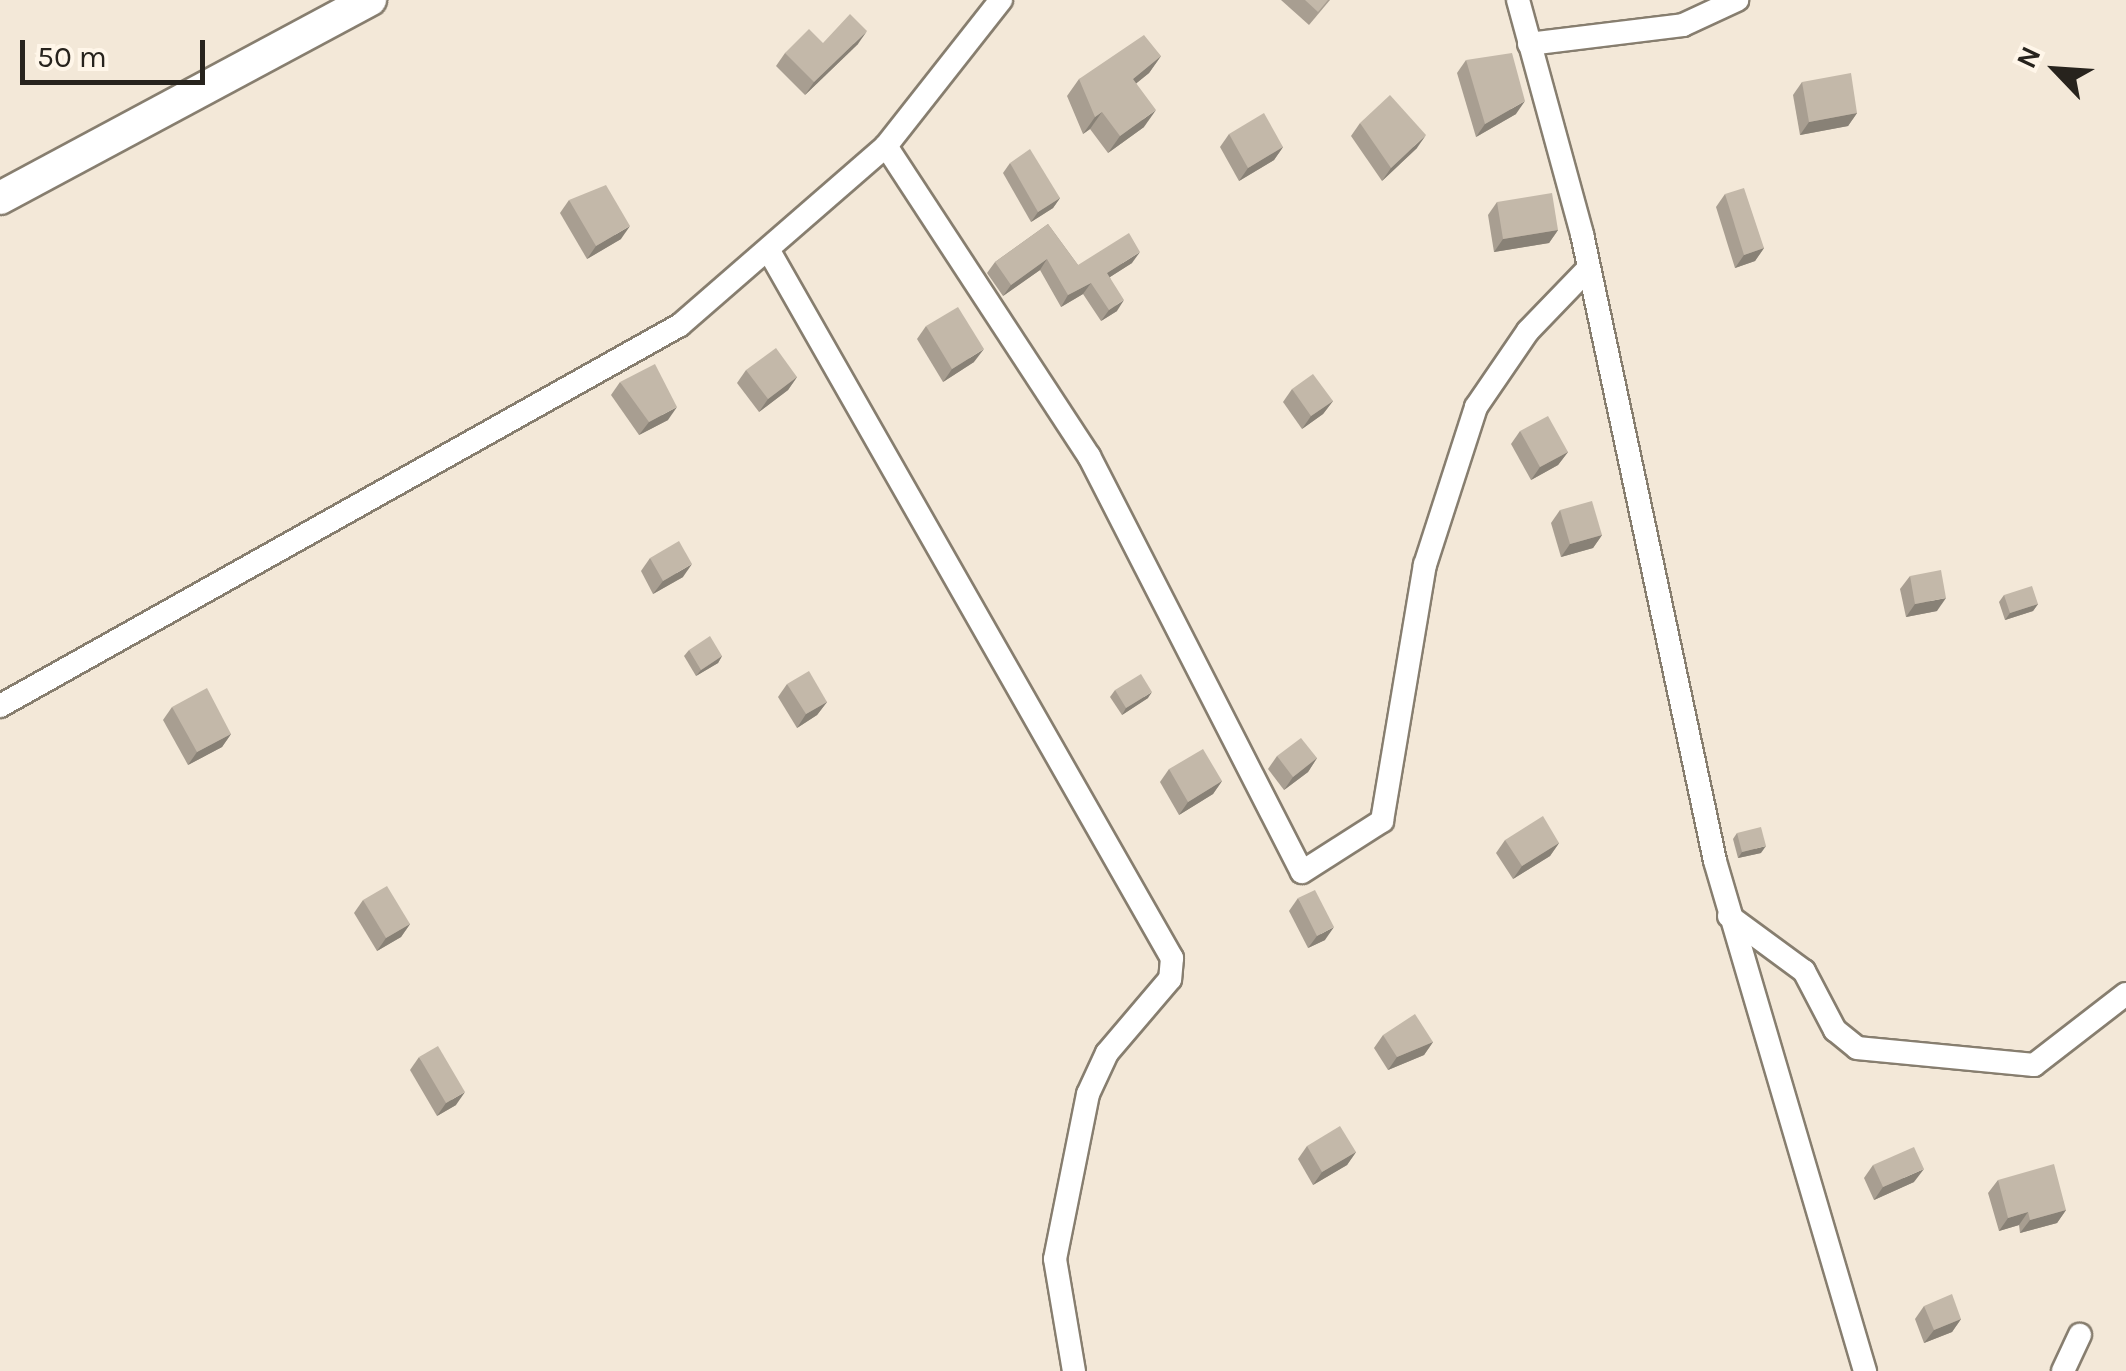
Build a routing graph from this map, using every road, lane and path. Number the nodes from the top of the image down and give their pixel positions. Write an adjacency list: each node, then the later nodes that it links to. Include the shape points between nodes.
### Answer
1 (370, 0): 7 (street)
2 (1001, 0): 6 (street)
3 (1518, 0): 5 (street)
4 (1737, 0): 5 (street, via 1683,25)
5 (1529, 44): 9 (street, via 1574,203)
6 (886, 146): 8 (street); 9 (street, via 1079,439 1302,872 1382,821 1425,565 1476,408 1528,331)
7 (0, 198)
8 (769, 251): 10 (street, via 613,370); 14 (street, via 1172,958 1170,979 1108,1052 1088,1094 1055,1259)
9 (1584, 274): 11 (street)
10 (0, 706)
11 (1730, 916): 12 (street, via 1782,950 1818,990 1835,1030 1874,1051 2034,1065); 15 (street)
12 (2126, 994)
13 (2080, 1336): 16 (street)
14 (1074, 1371)
15 (1865, 1371)
16 (2062, 1371)

